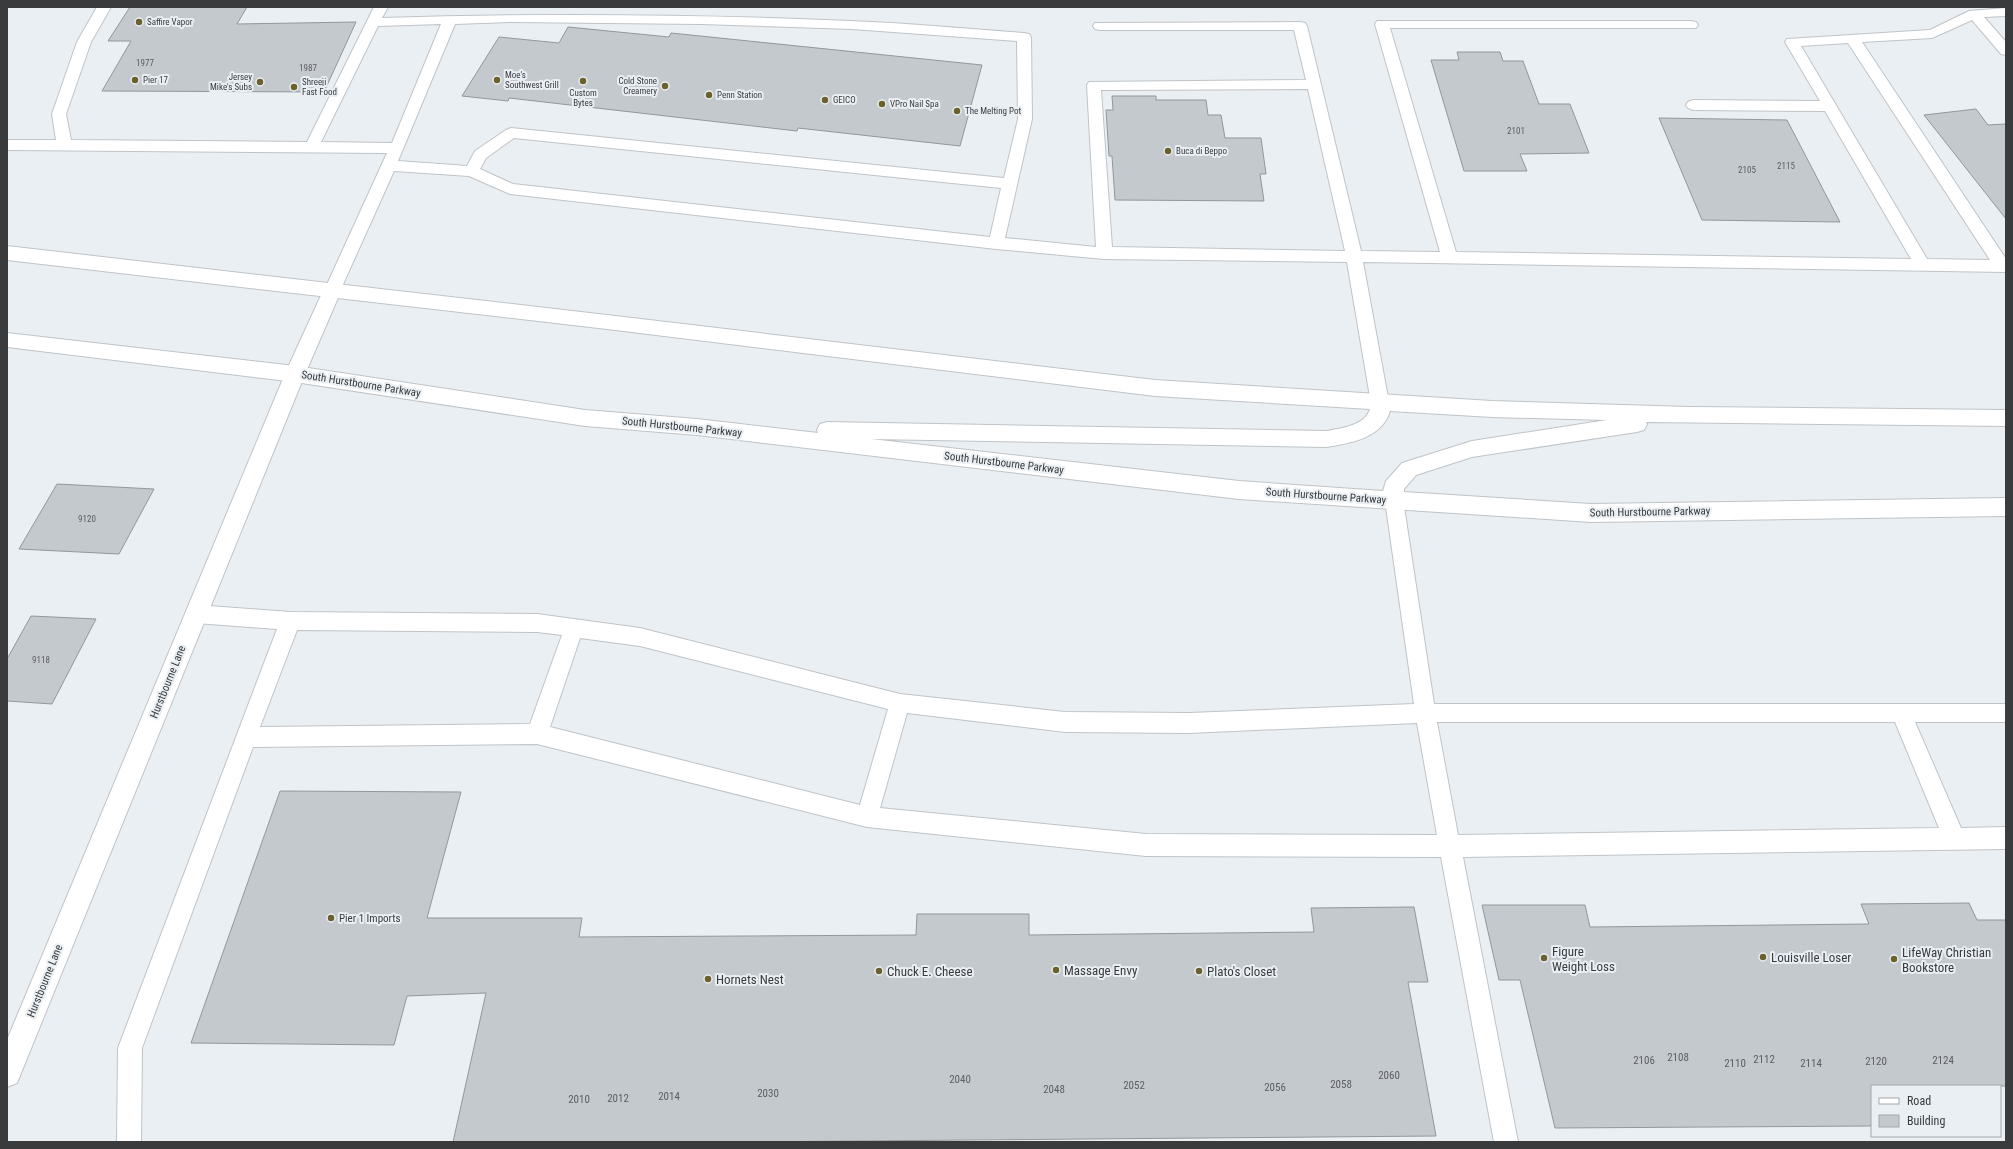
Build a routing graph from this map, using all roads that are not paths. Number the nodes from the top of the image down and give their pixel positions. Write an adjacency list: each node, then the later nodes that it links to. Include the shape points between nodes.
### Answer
1 (104, 7): 14 (lane, via 84,42 59,114)
2 (381, 7): 6 (lane)
3 (2006, 12): 4 (lane)
4 (1974, 14): 9 (lane, via 1932,34); 10 (lane)
5 (449, 21): 6 (lane); 17 (lane); 20 (lane, via 511,18 701,20 852,25 1024,37 1025,119)
6 (374, 22): 16 (lane)
7 (1691, 25): 25 (lane, via 1382,24)
8 (1100, 26): 11 (lane, via 1300,26)
9 (1852, 38): 13 (lane, via 1792,42); 27 (lane)
10 (2006, 51)
11 (1313, 84): 23 (lane, via 1094,85); 24 (lane)
12 (1693, 105): 13 (lane)
13 (1829, 106): 26 (lane)
14 (64, 145): 15 (lane); 16 (lane)
15 (7, 146)
16 (311, 148): 17 (lane)
17 (397, 148): 18 (lane)
18 (389, 166): 19 (lane); 28 (lane)
19 (471, 171): 20 (lane, via 480,155 511,133); 21 (lane, via 510,189)
20 (1010, 184): 21 (lane)
21 (996, 244): 23 (lane)
22 (7, 253): 28 (main road)
23 (1104, 253): 24 (lane)
24 (1354, 255): 25 (lane); 31 (lane)
25 (1449, 256): 26 (lane)
26 (1922, 264): 27 (lane)
27 (2004, 266)
28 (332, 292): 30 (main road, Hurstbourne Lane); 31 (main road, via 607,322 1155,388)
29 (7, 340): 30 (main road, South Hurstbourne Parkway)
30 (295, 374): 34 (main road, South Hurstbourne Parkway, via 585,418); 37 (main road, Hurstbourne Lane)
31 (1380, 403): 32 (main road); 34 (main road, via 1378,415 1371,424 1359,431 1327,439)
32 (1689, 415): 33 (main road); 35 (main road, via 1472,449 1409,469 1393,487)
33 (2006, 418)
34 (697, 427): 35 (main road, South Hurstbourne Parkway, via 1239,490)
35 (1394, 500): 36 (main road, South Hurstbourne Parkway, via 1590,513); 43 (lane)
36 (2006, 507)
37 (196, 614): 38 (lane); 50 (main road, Hurstbourne Lane)
38 (290, 621): 39 (lane, via 537,623); 45 (lane)
39 (574, 628): 40 (lane, via 640,637); 44 (lane)
40 (900, 703): 43 (lane, via 1065,722 1189,723); 46 (lane)
41 (1901, 713): 42 (lane); 43 (lane); 47 (lane)
42 (2006, 713)
43 (1425, 714): 49 (lane)
44 (537, 734): 45 (lane); 46 (lane)
45 (247, 737): 51 (lane, via 130,1048)
46 (867, 817): 49 (lane, via 1146,845)
47 (1954, 838): 48 (lane); 49 (lane)
48 (2006, 838)
49 (1449, 846): 52 (lane)
50 (7, 1073)
51 (129, 1142)
52 (1506, 1142)

